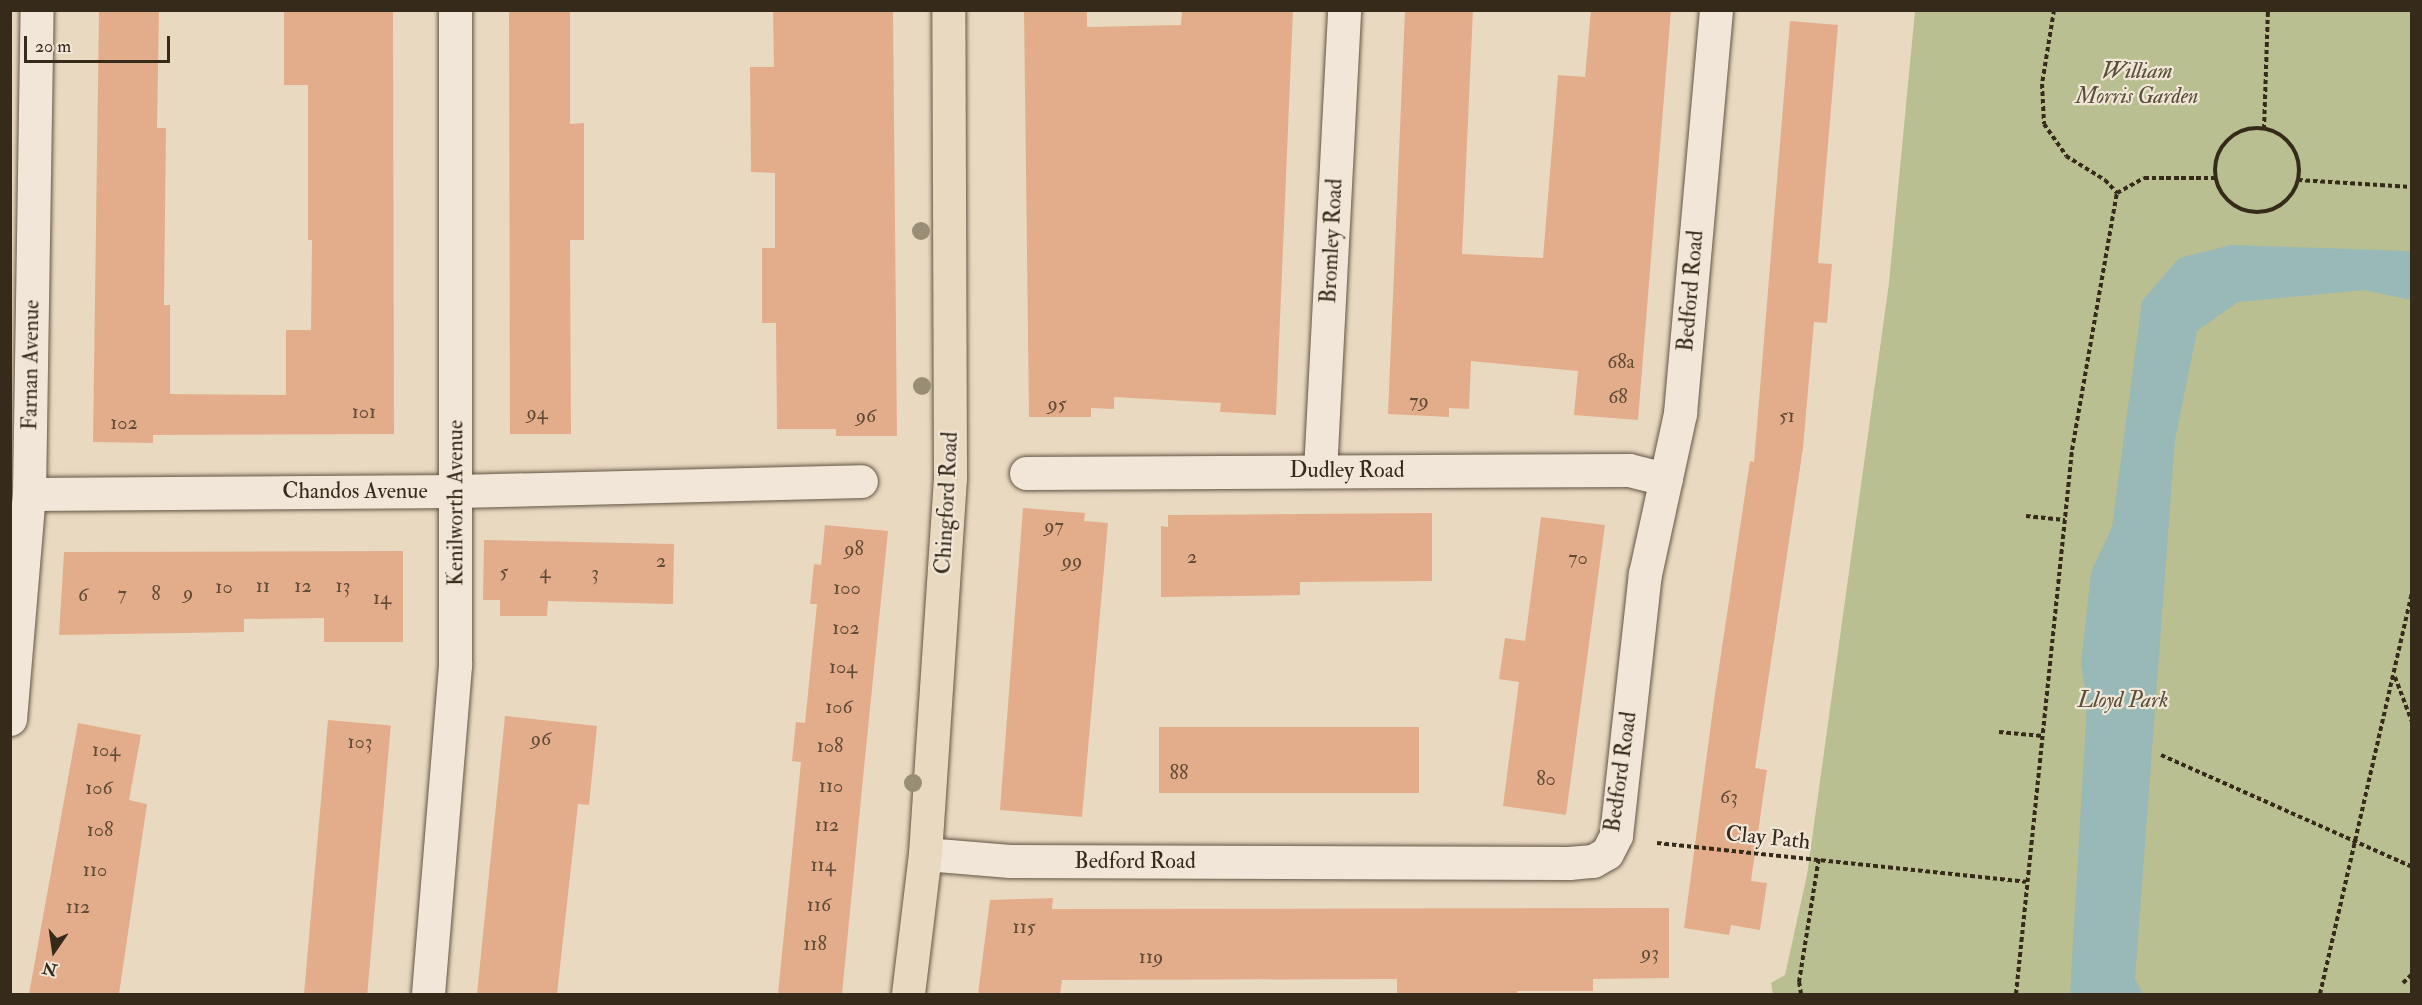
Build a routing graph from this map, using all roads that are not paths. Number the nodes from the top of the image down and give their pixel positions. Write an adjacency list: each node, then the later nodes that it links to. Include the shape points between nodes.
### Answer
1 (37, 10): 11 (street, Farnan Avenue)
2 (455, 10): 10 (street, Kenilworth Avenue)
3 (948, 10): 13 (main road, Chingford Road, via 952,410)
4 (1344, 10): 6 (street, Bromley Road)
5 (1716, 10): 8 (street, Bedford Road, via 1680,412)
6 (1320, 471): 7 (street, Dudley Road); 8 (street, Dudley Road, via 1629,470)
7 (1026, 473)
8 (1666, 479): 13 (street, Bedford Road, via 1645,574 1616,835 1607,853 1593,861 1010,861)
9 (861, 481): 10 (street, Chandos Avenue)
10 (457, 491): 11 (street, Chandos Avenue); 14 (street, Kenilworth Avenue, via 454,665)
11 (29, 494): 12 (street, Farnan Avenue)
12 (10, 719)
13 (925, 854): 15 (main road, Chingford Road)
14 (428, 994)
15 (908, 994)

